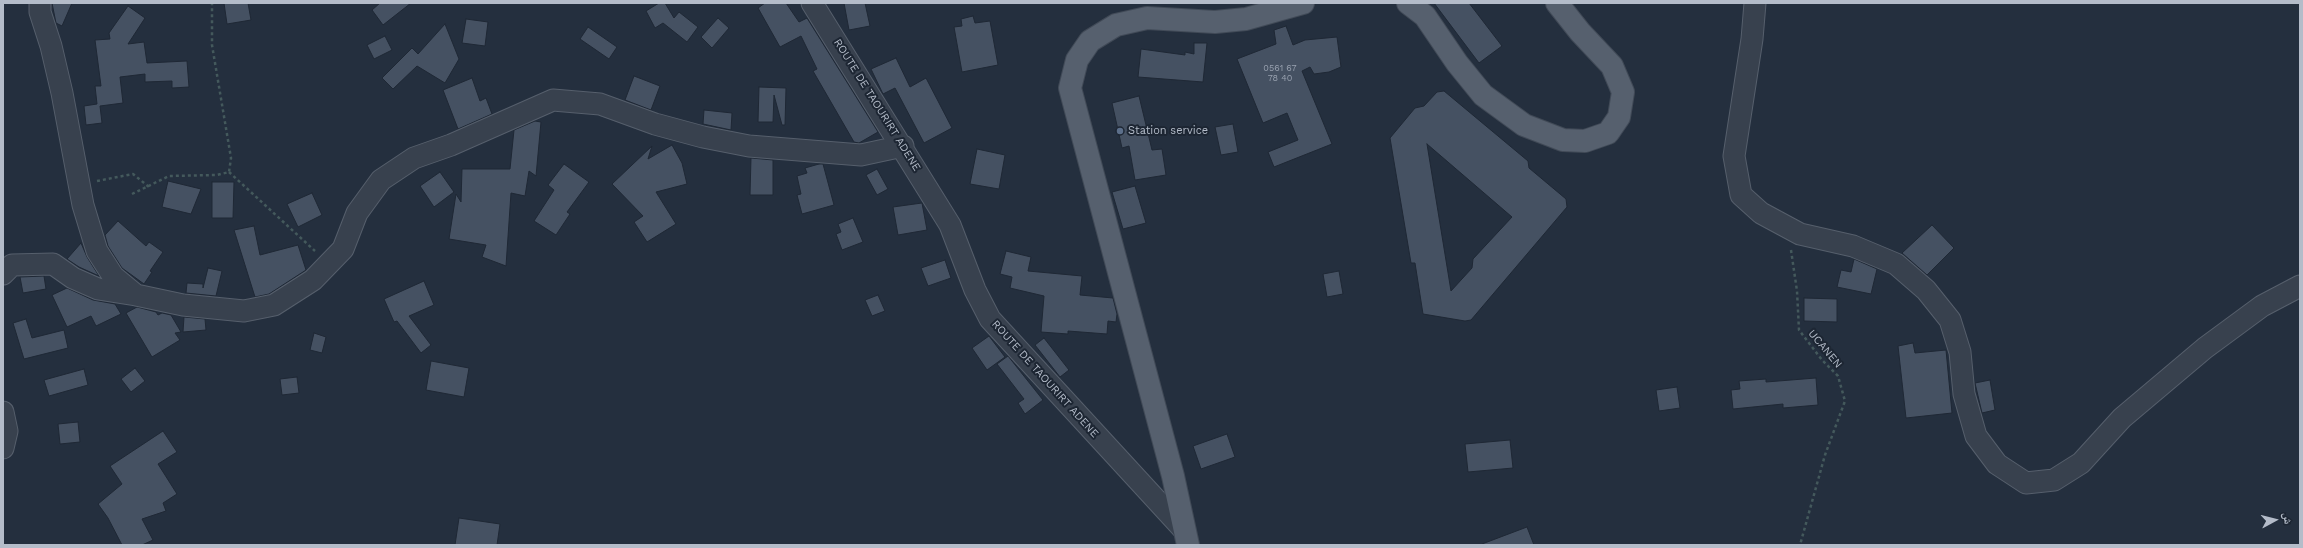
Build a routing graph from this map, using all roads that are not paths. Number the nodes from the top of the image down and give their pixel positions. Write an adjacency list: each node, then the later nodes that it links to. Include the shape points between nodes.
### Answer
1 (40, 3): 10 (street, via 40,12 51,46 80,185 97,251 113,276)
2 (812, 3): 7 (street, ROUTE DE TAOURIRT ADENE)
3 (1303, 3): 13 (main road, via 1246,19 1215,22 1147,18 1116,25 1090,41 1077,60 1070,88 1173,476)
4 (1408, 3): 5 (main road, via 1425,16 1457,63 1483,95 1524,125 1563,140 1585,141 1608,133 1619,117 1623,92 1612,66)
5 (1557, 3)
6 (1755, 3): 9 (street, via 1734,156 1741,195 1761,213 1800,234 1853,246 1896,264 1926,290 1950,320 1960,352 1964,394 1976,436 1997,464 2026,483 2054,480 2081,463 2122,418 2205,348 2262,306)
7 (903, 146): 10 (street, via 861,155 749,146 676,130 600,104 553,100 451,146 414,158 381,180 357,213 343,249 313,280 274,305 244,311 183,305); 13 (street, ROUTE DE TAOURIRT ADENE, via 950,225 975,290 990,319)
8 (3, 274): 10 (street, via 12,265 53,264 73,278 98,289)
9 (2300, 286)
10 (136, 295)
11 (3, 412): 12 (street, via 7,431)
12 (3, 448)
13 (1186, 537)

